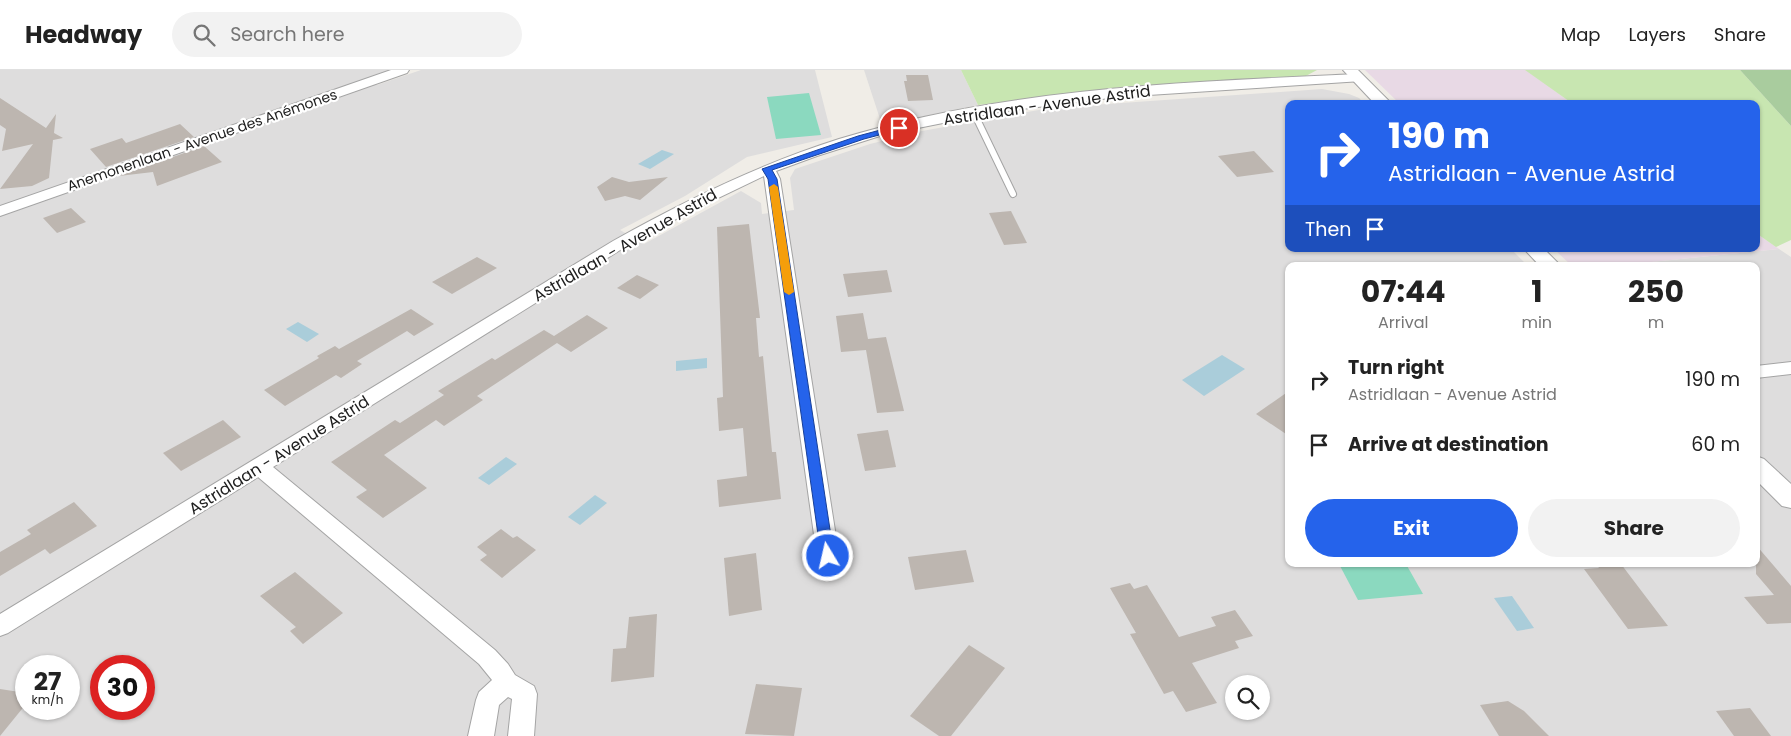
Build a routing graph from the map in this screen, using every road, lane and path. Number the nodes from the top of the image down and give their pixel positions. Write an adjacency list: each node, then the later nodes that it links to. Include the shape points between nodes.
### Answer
1 (403, 70): 7 (street, Anemonenlaan - Avenue des Anémones)
2 (1354, 74): 3 (street); 4 (street, Astridlaan - Avenue Astrid, via 1140,91)
3 (1380, 100)
4 (974, 113): 5 (street, Astridlaan - Avenue Astrid, via 880,132); 6 (lane)
5 (767, 169): 12 (street, Astridlaan - Avenue Astrid, via 713,193 620,244); 15 (street, via 772,179)
6 (1013, 194)
7 (0, 211)
8 (1536, 252): 9 (street)
9 (1547, 262)
10 (1791, 368): 11 (street)
11 (1760, 372)
12 (260, 467): 16 (street, Astridlaan - Avenue Astrid); 17 (street, via 487,657)
13 (1760, 469): 14 (street)
14 (1791, 499)
15 (828, 556)
16 (0, 626)
17 (506, 683): 18 (street, via 488,700); 19 (street, via 525,694)
18 (481, 736)
19 (522, 736)

